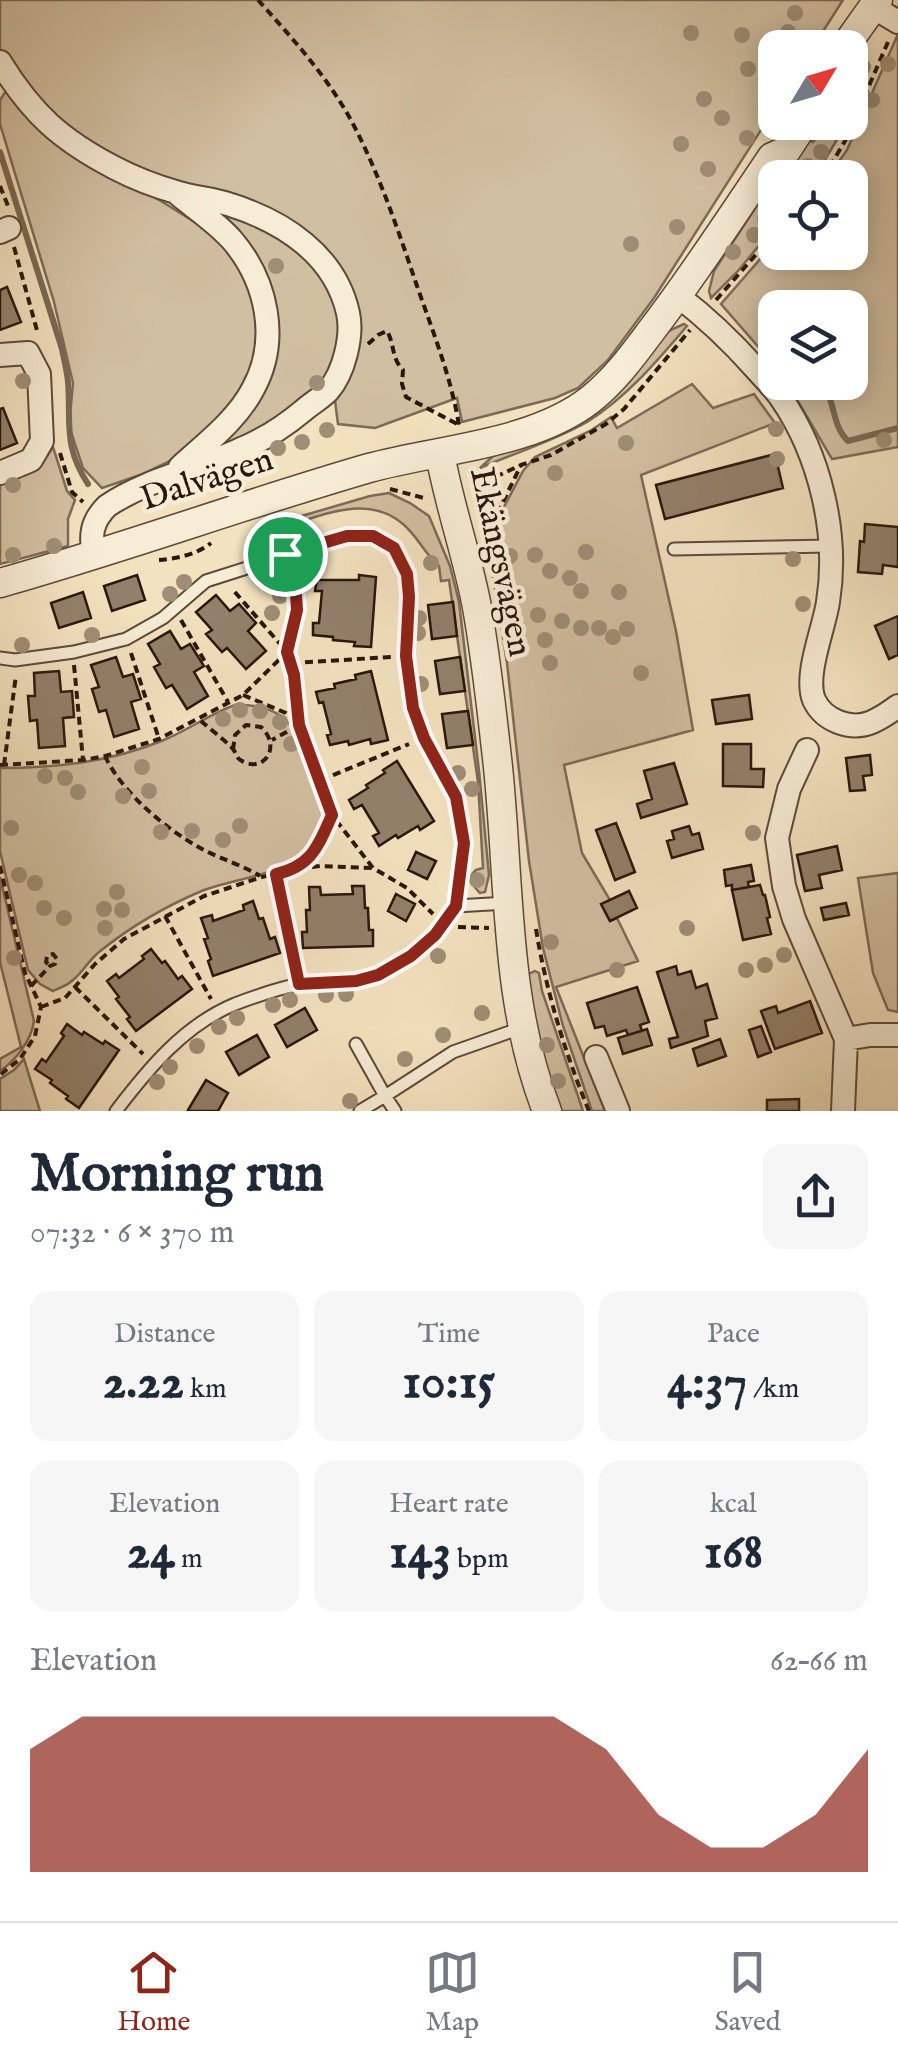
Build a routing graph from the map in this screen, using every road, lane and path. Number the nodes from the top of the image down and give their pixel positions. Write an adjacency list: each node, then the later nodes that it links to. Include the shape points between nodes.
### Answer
1 (258, 0): 12 (path, via 351,121 396,224 459,425 406,397 404,370 387,332 366,344)
2 (886, 15): 4 (path)
3 (0, 62): 8 (street, via 64,138 118,170)
4 (868, 79)
5 (774, 140): 7 (street, Ekängsvägen)
6 (793, 140): 7 (street, Ekängsvägen)
7 (772, 157): 10 (street, Ekängsvägen)
8 (176, 192): 12 (street, via 272,221 308,246 343,293); 15 (street, via 230,238 253,269 268,326 253,390)
9 (758, 252): 11 (path)
10 (678, 296): 14 (street, Ekängsvägen, via 610,383 571,413); 20 (street, via 780,396 813,463)
11 (714, 302)
12 (349, 339): 15 (street, via 328,390 295,418 240,450)
13 (0, 355): 16 (street, via 28,352 40,374 42,442 31,460)
14 (440, 454): 23 (street, Dalvägen, via 340,477); 54 (street, Ekängsvägen, via 476,601)
15 (174, 473): 23 (street, via 98,515 91,542)
16 (0, 474)
17 (474, 487): 17 (path, via 520,465 486,537 480,504)
18 (256, 523): 22 (path, via 259,532 274,528)
19 (279, 526): 22 (path)
20 (830, 546): 21 (lane); 36 (street, via 828,602 811,690 816,705 830,718 861,726)
21 (674, 549)
22 (283, 550): 28 (path, via 297,610); 29 (lane, via 347,536 373,536 394,548 407,574); 30 (lane, via 206,582 126,639 74,652)
23 (96, 556): 24 (street, Dalvägen)
24 (0, 583)
25 (230, 586): 28 (path)
26 (182, 620): 35 (path)
27 (129, 648): 40 (path)
28 (287, 652): 31 (path); 34 (path)
29 (406, 656): 31 (path); 39 (lane)
30 (0, 658)
31 (292, 663): 38 (path)
32 (74, 664): 45 (path)
33 (17, 669): 46 (path)
34 (243, 695): 35 (path); 38 (path)
35 (228, 702): 37 (path)
36 (898, 706)
37 (199, 720): 40 (path); 42 (path)
38 (299, 725): 41 (path); 47 (path)
39 (424, 738): 47 (path); 55 (lane, via 456,797 464,843)
40 (159, 739): 44 (path)
41 (271, 740): 42 (path, via 268,756 255,764); 42 (path, via 261,727 246,726 234,735)
42 (233, 750)
43 (806, 750): 67 (street, via 776,838 794,919)
44 (105, 756): 45 (path); 53 (path, via 157,818)
45 (83, 760): 46 (path)
46 (2, 765)
47 (321, 780): 48 (path)
48 (332, 815): 50 (path); 51 (path, via 313,854)
49 (0, 866): 61 (path)
50 (373, 868): 51 (path); 57 (path)
51 (296, 869): 52 (path)
52 (276, 874): 53 (path); 60 (path)
53 (262, 876): 56 (path)
54 (507, 903): 55 (lane); 65 (street, Ekängsvägen)
55 (456, 906): 57 (lane)
56 (165, 916): 62 (path, via 124,939); 64 (path)
57 (444, 921): 58 (path); 60 (lane, via 411,956 378,975)
58 (493, 929)
59 (50, 966): 61 (path)
60 (299, 984): 64 (lane)
61 (31, 986): 63 (path)
62 (75, 987): 63 (path); 70 (path)
63 (42, 1007): 71 (path, via 35,1036)
64 (219, 1012): 70 (lane)
65 (522, 1028): 72 (lane, via 453,1052); 76 (street, Ekängsvägen)
66 (898, 1035): 67 (street)
67 (846, 1039): 78 (street)
68 (356, 1044): 72 (lane)
69 (596, 1057): 77 (street)
70 (153, 1064): 73 (lane)
71 (0, 1075)
72 (385, 1096): 74 (lane); 75 (lane)
73 (116, 1111)
74 (360, 1111)
75 (394, 1111)
76 (547, 1111)
77 (618, 1111)
78 (843, 1111)

